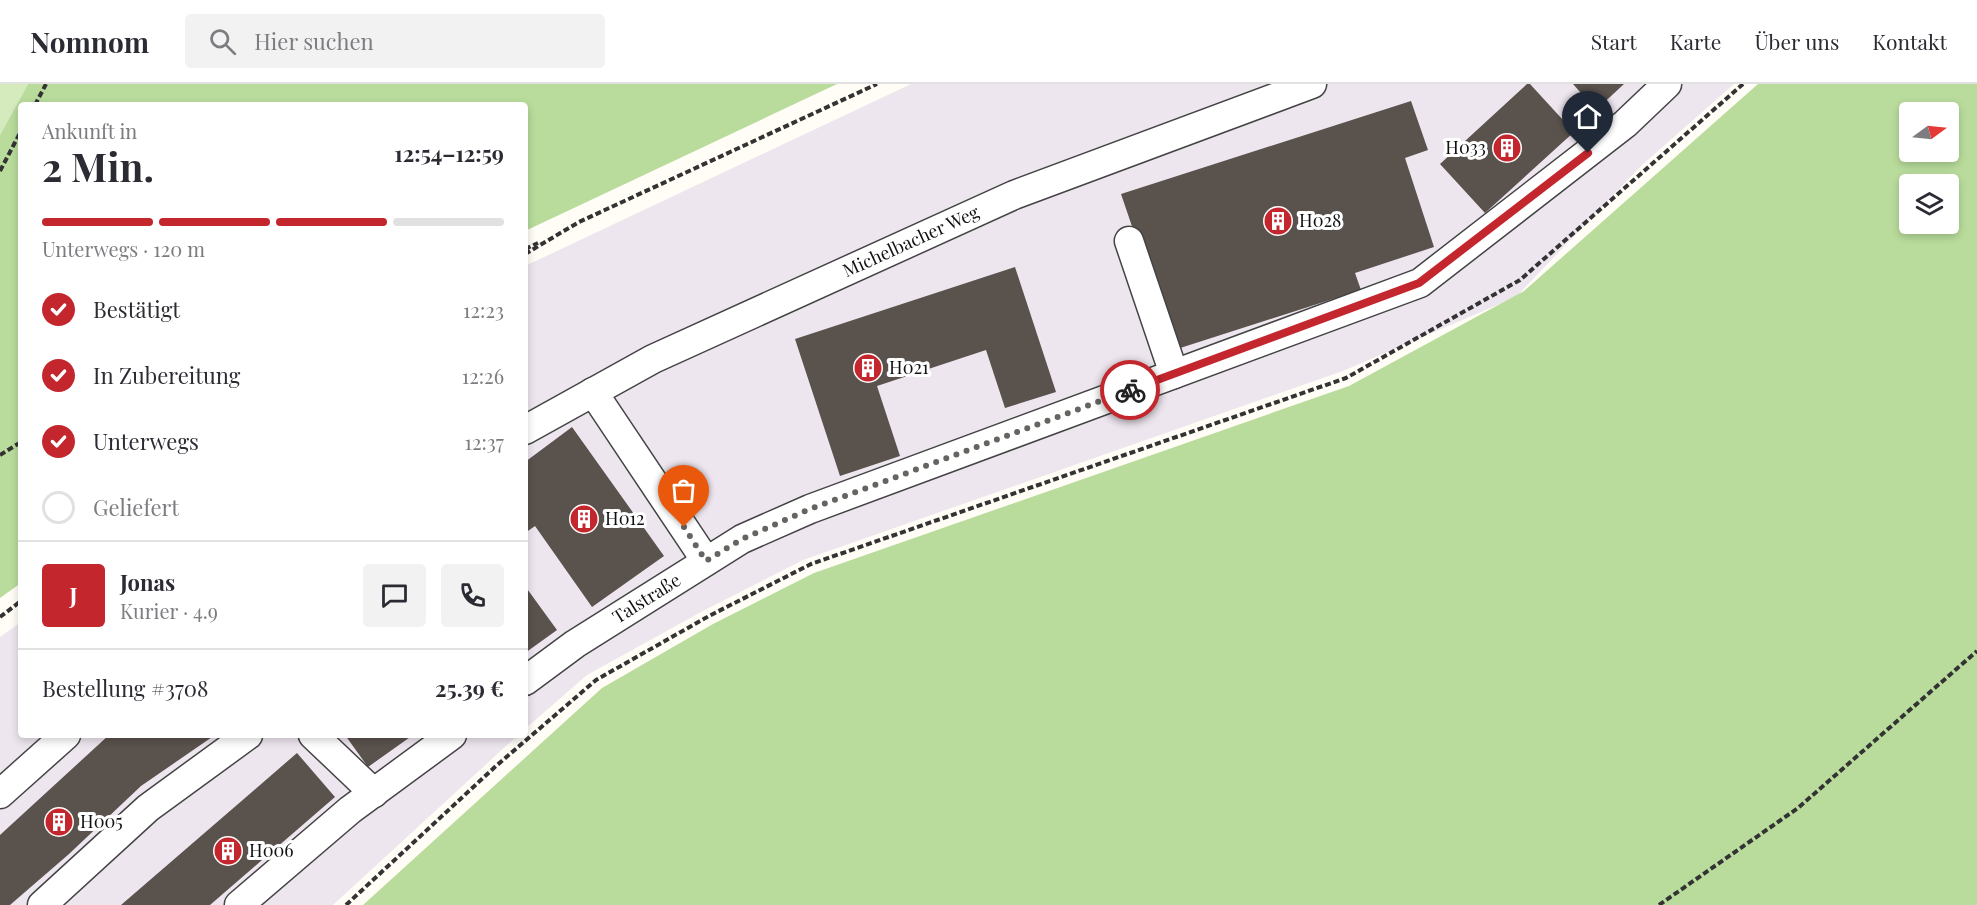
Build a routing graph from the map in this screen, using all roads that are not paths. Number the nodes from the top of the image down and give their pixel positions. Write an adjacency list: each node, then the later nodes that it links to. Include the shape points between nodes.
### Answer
1 (1312, 84): 5 (lane, Michelbacher Weg, via 1014,195 653,359)
2 (1667, 84): 4 (lane, Talstraße, via 1625,124 1419,283)
3 (1129, 242): 4 (lane)
4 (1174, 374): 7 (lane, Talstraße, via 810,509 742,539)
5 (593, 392): 6 (lane, Michelbacher Weg); 7 (lane)
6 (528, 428)
7 (706, 561): 8 (lane, Talstraße, via 575,644)
8 (528, 679)
9 (63, 738): 14 (lane)
10 (244, 738): 15 (lane, via 147,808)
11 (316, 738): 13 (lane)
12 (448, 738): 13 (lane)
13 (374, 793): 16 (lane)
14 (0, 794)
15 (42, 905)
16 (239, 905)

